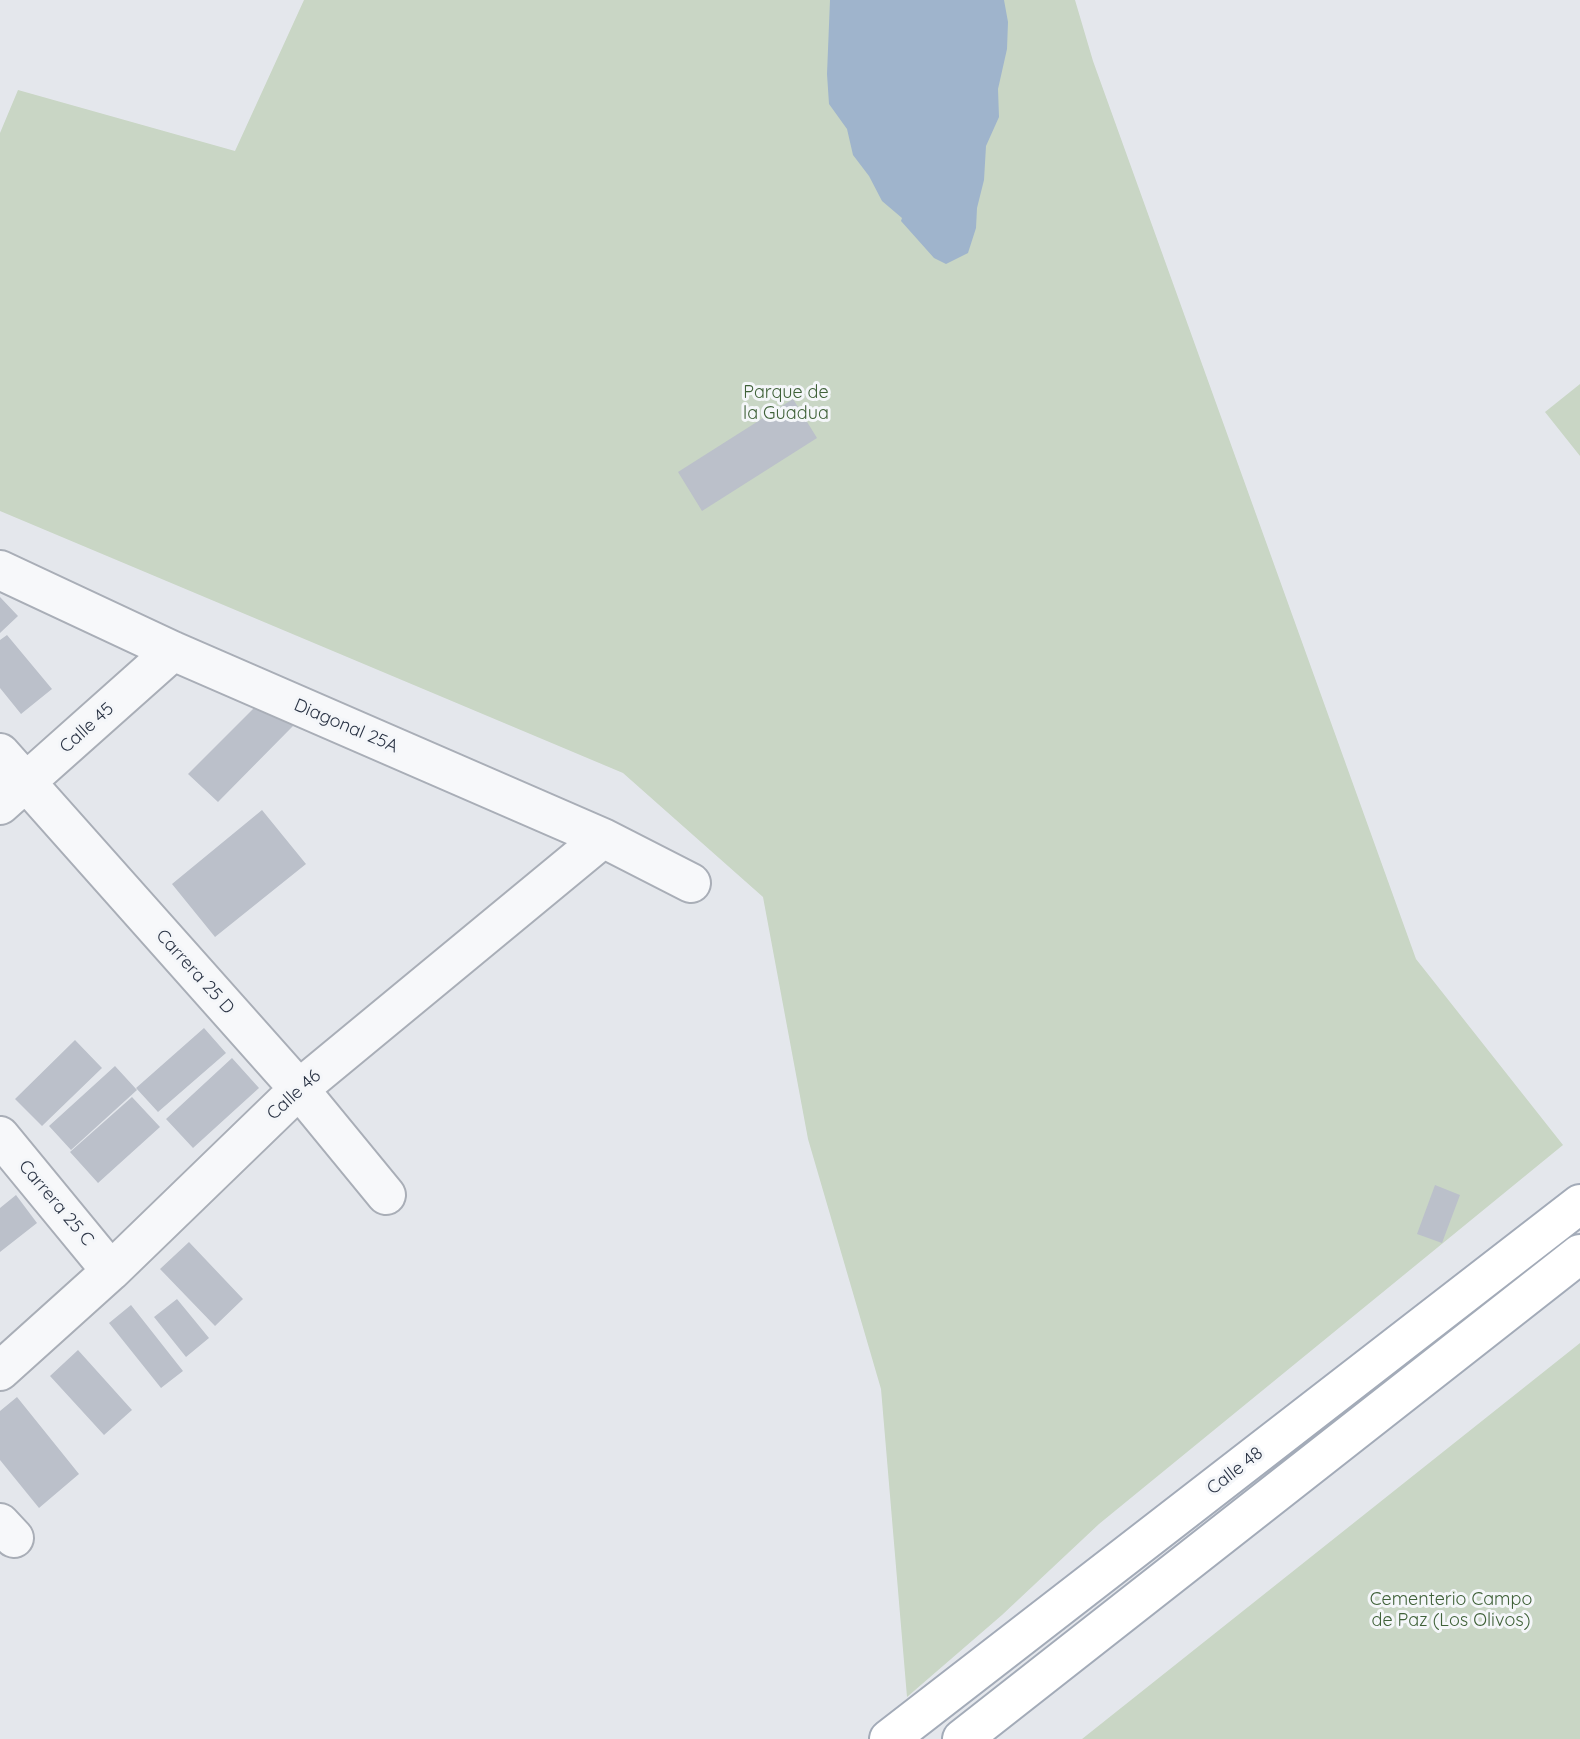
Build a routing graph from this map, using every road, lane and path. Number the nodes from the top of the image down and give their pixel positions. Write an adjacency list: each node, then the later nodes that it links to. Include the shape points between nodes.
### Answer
1 (0, 570): 2 (street, Diagonal 25A)
2 (173, 652): 4 (street, Calle 45); 5 (street, Diagonal 25A)
3 (0, 753): 4 (street, Carrera 25 D)
4 (13, 794): 7 (street, Carrera 25 D)
5 (603, 838): 6 (street, Diagonal 25A); 7 (street, Calle 46)
6 (691, 883)
7 (299, 1088): 9 (street, Carrera 25 D); 12 (street, Calle 46)
8 (0, 1136): 12 (street, Carrera 25 C)
9 (386, 1195)
10 (1580, 1204): 14 (main road, Calle 48)
11 (1580, 1254): 15 (main road)
12 (111, 1271): 13 (street, Calle 46)
13 (0, 1371)
14 (889, 1739)
15 (962, 1739)

